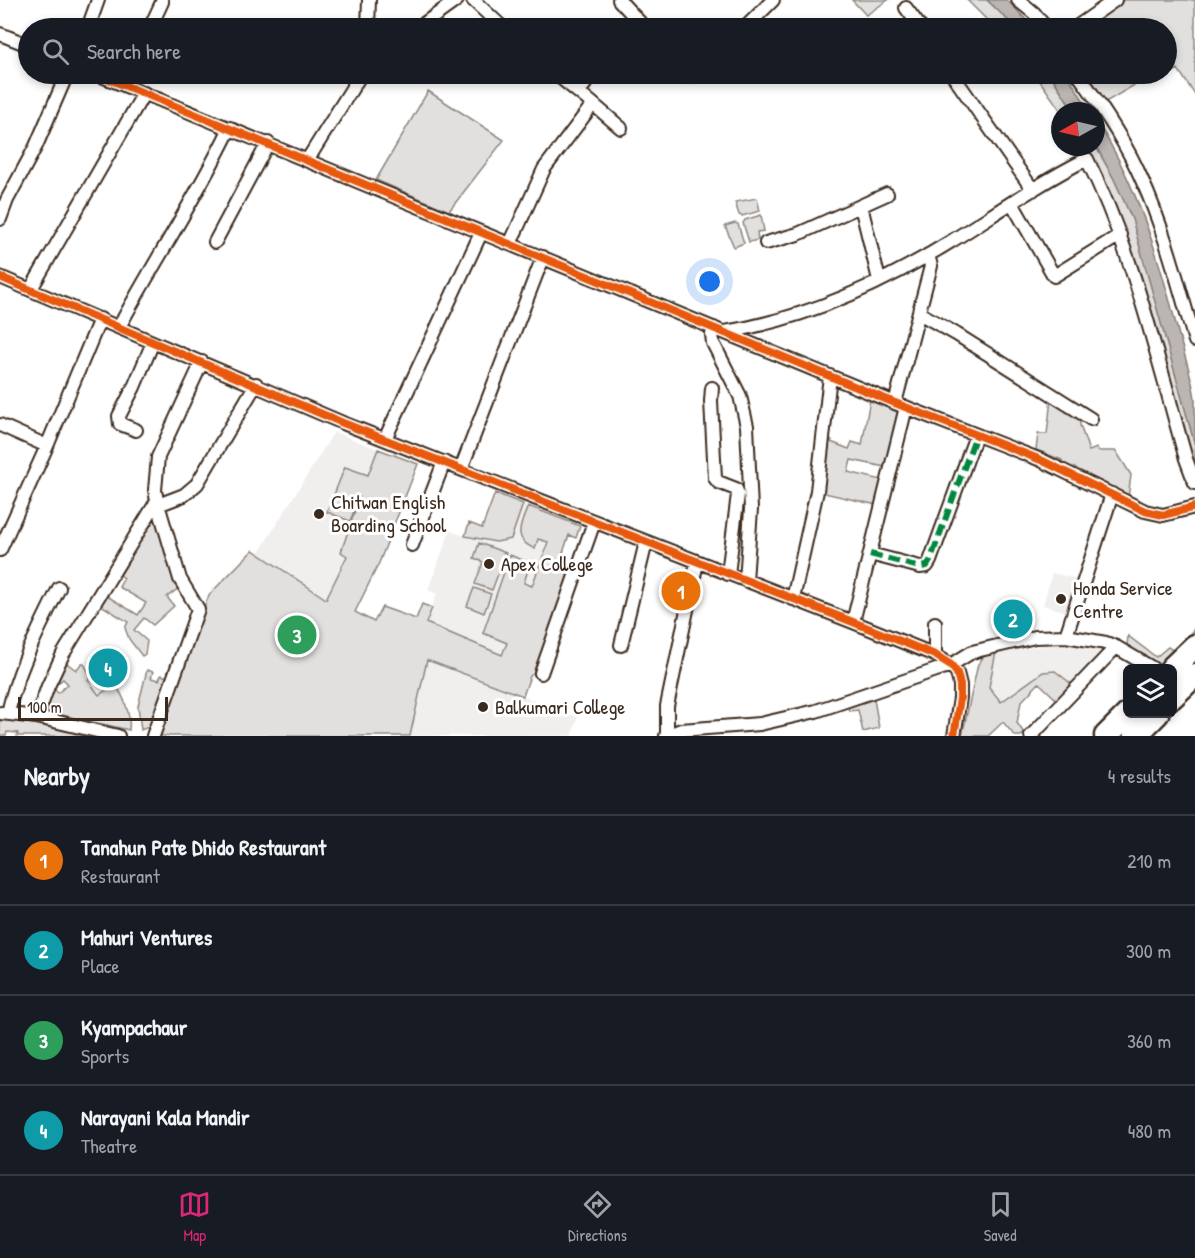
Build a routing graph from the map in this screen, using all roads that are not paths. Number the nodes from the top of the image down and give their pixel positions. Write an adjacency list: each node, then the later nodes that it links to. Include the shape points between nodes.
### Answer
1 (98, 0): 11 (street)
2 (369, 0): 13 (street)
3 (457, 0): 14 (street)
4 (473, 0): 15 (street)
5 (619, 0): 16 (street)
6 (774, 0): 17 (street)
7 (1018, 0): 19 (street)
8 (1115, 0): 20 (street)
9 (162, 2): 12 (street)
10 (906, 8): 18 (street)
11 (92, 18)
12 (155, 18)
13 (368, 18)
14 (432, 18)
15 (492, 18)
16 (632, 18)
17 (755, 18)
18 (914, 18)
19 (1038, 18)
20 (1089, 18)
21 (0, 35): 22 (street)
22 (18, 41)
23 (63, 84): 41 (street)
24 (134, 84): 31 (street)
25 (355, 84): 36 (street)
26 (569, 84): 30 (street)
27 (585, 84): 30 (street)
28 (959, 84): 37 (street)
29 (1085, 84): 56 (street, via 1141,177 1162,230)
30 (579, 92): 32 (street)
31 (144, 93): 33 (street); 51 (street)
32 (593, 104): 34 (street); 46 (street, via 544,169)
33 (230, 128): 35 (street); 54 (street)
34 (621, 128)
35 (268, 143): 36 (street); 44 (street)
36 (308, 159): 42 (street)
37 (1033, 190): 39 (street); 43 (street, via 1087,159)
38 (887, 194): 40 (street)
39 (1012, 203): 43 (street, via 1054,276); 47 (street)
40 (861, 206): 45 (street, via 798,234); 50 (street)
41 (0, 219)
42 (481, 233): 46 (street); 67 (street)
43 (1120, 235): 71 (street)
44 (215, 242)
45 (766, 243)
46 (510, 244): 48 (street)
47 (928, 255): 50 (street); 52 (street, via 931,266)
48 (543, 257): 55 (street); 70 (street)
49 (0, 277): 51 (street)
50 (879, 280): 55 (street, via 790,318)
51 (31, 289): 53 (street)
52 (919, 313): 62 (street); 63 (street)
53 (100, 319): 54 (street); 68 (street)
54 (119, 327): 57 (street)
55 (719, 330): 59 (street); 82 (street, via 712,335 713,343 740,396 747,426 752,509)
56 (1195, 341)
57 (153, 342): 58 (street); 65 (street, via 119,416 120,424)
58 (202, 362): 60 (street); 73 (street, via 158,457)
59 (830, 376): 62 (street); 84 (street, via 817,491)
60 (255, 384): 67 (street); 73 (street, via 197,484 184,495)
61 (712, 388): 81 (street, via 715,478 738,494)
62 (901, 405): 66 (street); 79 (street)
63 (1091, 419)
64 (0, 425): 68 (street)
65 (136, 430)
66 (976, 435): 72 (street, via 1054,465); 79 (street, via 927,566)
67 (385, 439): 69 (street)
68 (47, 446): 78 (street)
69 (444, 462): 70 (street); 77 (street)
70 (461, 469): 75 (street)
71 (1195, 483)
72 (1112, 494): 74 (street, via 1154,514); 87 (street)
73 (158, 503): 99 (street, via 63,654); 103 (street, via 180,579 198,609)
74 (1195, 507)
75 (594, 522): 76 (street); 95 (street)
76 (645, 542): 80 (street); 88 (street)
77 (412, 545)
78 (0, 550)
79 (870, 554): 85 (street)
80 (697, 562): 81 (street); 104 (street, via 667,706)
81 (728, 574): 82 (street)
82 (746, 581): 84 (street)
83 (59, 588): 98 (street, via 25,657)
84 (793, 599): 85 (street)
85 (854, 622): 91 (street)
86 (935, 623): 91 (street)
87 (1066, 636): 90 (street); 94 (street, via 1012,641 972,652)
88 (621, 645)
89 (1195, 646): 93 (highway)
90 (1116, 647): 92 (street); 106 (street)
91 (935, 655): 94 (street)
92 (1144, 664)
93 (1177, 664)
94 (951, 665): 104 (street, via 807,713 760,723 681,730); 105 (street, via 960,685)
95 (541, 673)
96 (1195, 675): 97 (highway)
97 (1177, 694)
98 (4, 713): 99 (street)
99 (37, 717): 102 (street)
100 (1124, 718): 107 (highway)
101 (1153, 718): 108 (highway)
102 (118, 736)
103 (153, 736)
104 (666, 736)
105 (954, 736)
106 (1031, 736)
107 (1106, 736)
108 (1135, 736)

